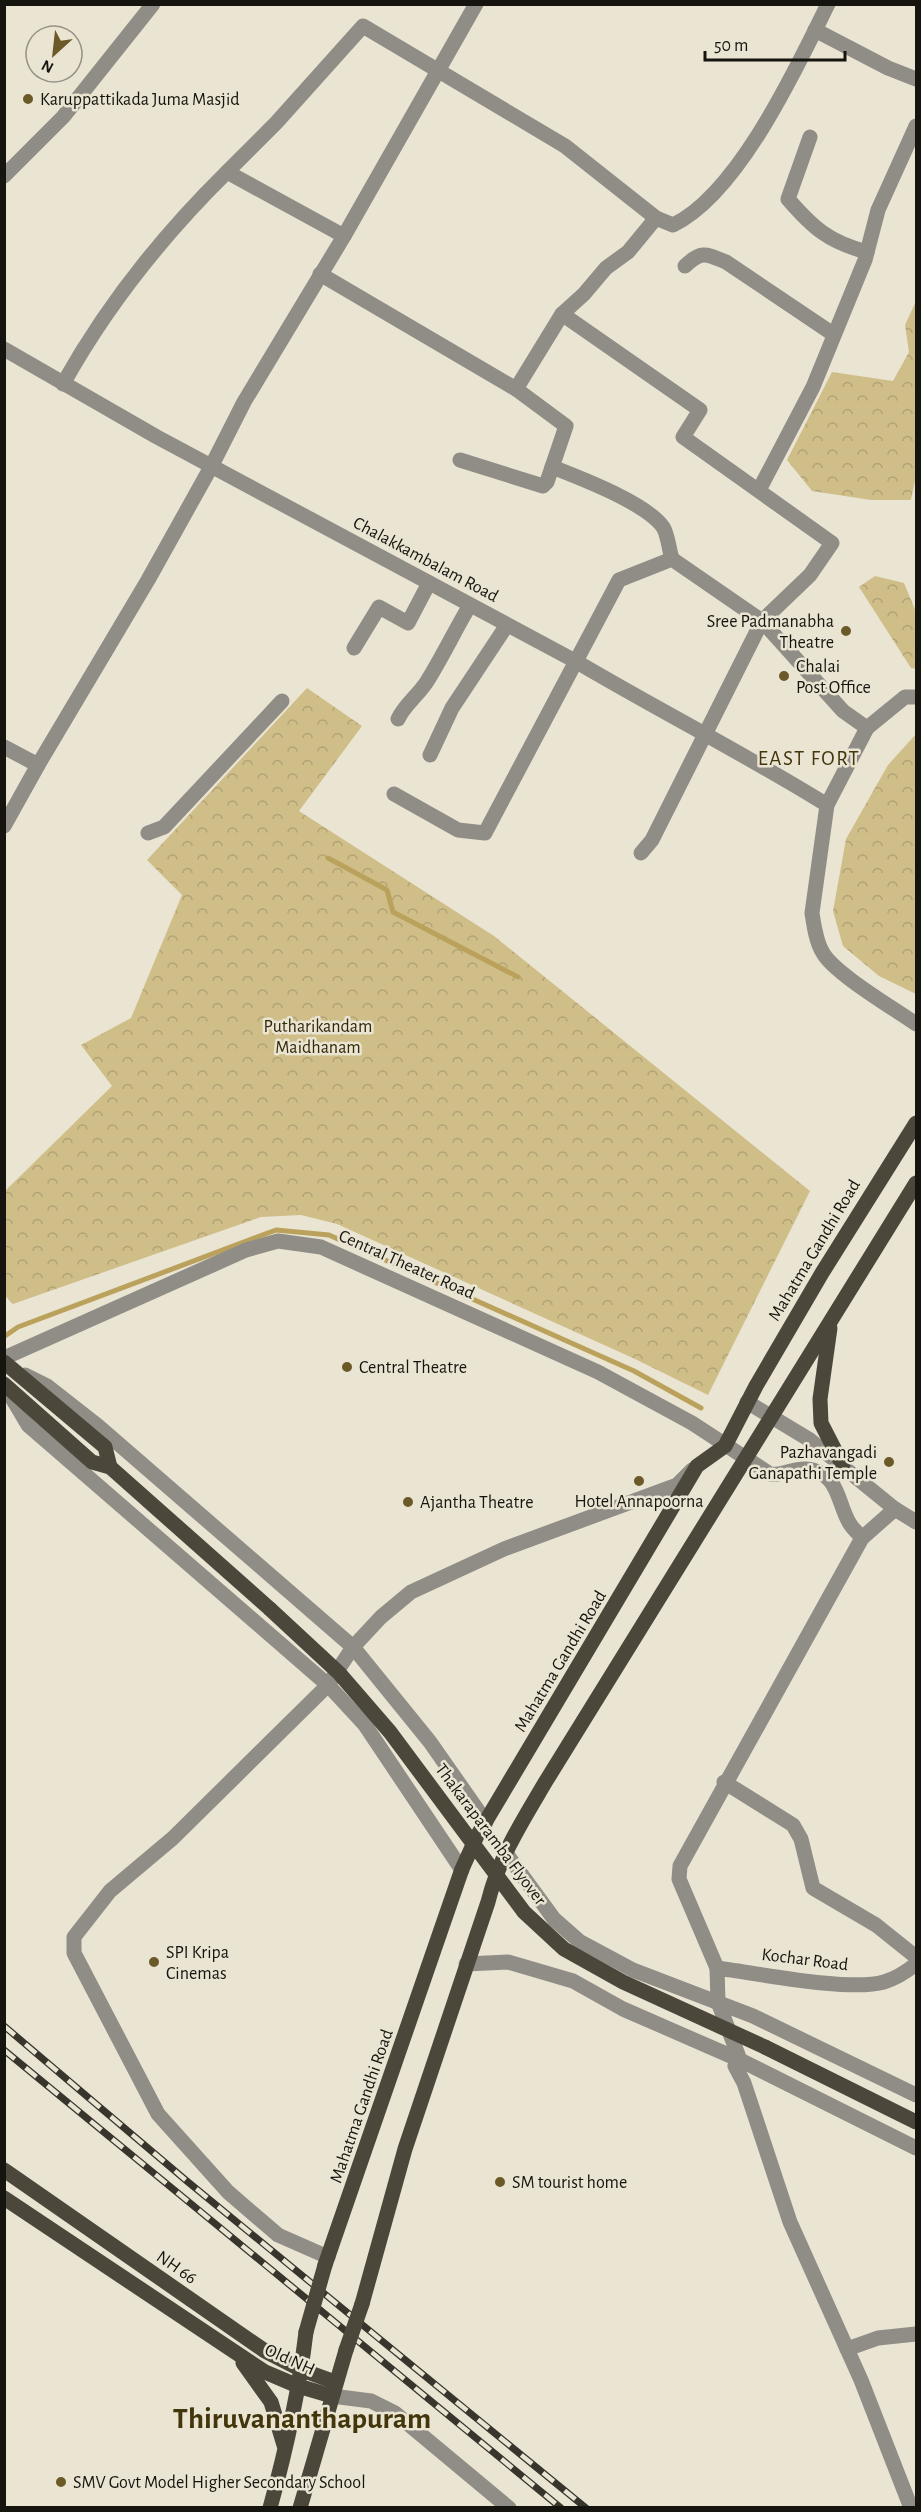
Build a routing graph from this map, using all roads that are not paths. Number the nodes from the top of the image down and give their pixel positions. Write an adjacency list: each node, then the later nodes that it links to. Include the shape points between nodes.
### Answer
1 (153, 4): 10 (street, via 63,117)
2 (476, 4): 5 (street)
3 (828, 4): 4 (street)
4 (815, 30): 6 (street); 11 (street, via 752,145 718,190 692,216 673,225)
5 (438, 68): 9 (street, via 363,26); 11 (street, via 565,147); 12 (street)
6 (916, 79)
7 (916, 126): 13 (street, via 878,210)
8 (810, 137): 13 (street, via 788,199 812,228)
9 (226, 172): 12 (street); 19 (street, via 176,222 113,303)
10 (4, 176)
11 (656, 218): 16 (street, via 628,252 606,268)
12 (344, 236): 15 (street)
13 (867, 252): 17 (street)
14 (685, 266): 17 (street, via 696,256 707,254 726,262)
15 (320, 274): 20 (street); 23 (street, via 244,402)
16 (562, 314): 20 (street); 24 (street, via 700,410 683,437)
17 (833, 334): 24 (street, via 813,387)
18 (4, 349): 19 (street, Chalakkambalam Road)
19 (63, 384): 23 (street, Chalakkambalam Road)
20 (516, 389): 22 (street, via 566,426)
21 (460, 460): 22 (street, via 543,486)
22 (552, 466): 25 (street, via 649,513 664,529)
23 (211, 467): 26 (street, Chalakkambalam Road); 39 (street)
24 (759, 490): 28 (street, via 832,543 810,575)
25 (672, 559): 28 (street); 31 (street, via 619,580)
26 (429, 583): 27 (street, Chalakkambalam Road); 30 (street, via 408,623 379,607)
27 (470, 605): 29 (street, Chalakkambalam Road); 34 (street, via 427,681)
28 (762, 621): 35 (street, via 843,711); 36 (street)
29 (507, 625): 31 (street, Chalakkambalam Road); 38 (street, via 452,708)
30 (354, 648)
31 (577, 662): 36 (street, Chalakkambalam Road, via 638,699); 40 (street, via 485,833 459,830)
32 (916, 697): 35 (street, via 905,697)
33 (282, 701): 43 (street, via 164,827)
34 (398, 719)
35 (867, 728): 41 (street)
36 (705, 732): 41 (street, Chalakkambalam Road); 44 (street, via 652,840)
37 (4, 747): 39 (street)
38 (430, 755)
39 (38, 765): 42 (street)
40 (394, 794)
41 (827, 805): 45 (street, via 812,913 823,954 860,986)
42 (4, 826)
43 (148, 833)
44 (641, 853)
45 (916, 1024)
46 (916, 1123): 51 (main road, Mahatma Gandhi Road)
47 (916, 1183): 48 (main road)
48 (832, 1319): 52 (main road); 56 (main road, via 822,1381 821,1423)
49 (8, 1363): 53 (street, Central Theater Road, via 246,1250 278,1241 321,1247 349,1257 598,1372 692,1423); 57 (main road, via 105,1447); 61 (street, via 47,1386 98,1426)
50 (4, 1385): 57 (main road, via 92,1462); 62 (street, via 28,1425)
51 (747, 1402): 52 (street); 53 (main road, Mahatma Gandhi Road)
52 (772, 1416): 54 (main road); 56 (street)
53 (725, 1446): 54 (street, Central Theater Road); 55 (main road, Mahatma Gandhi Road)
54 (746, 1457): 60 (street, Central Theater Road, via 770,1474 808,1469 827,1478 837,1490 848,1522); 65 (main road)
55 (696, 1466): 61 (street, via 676,1485 504,1549 411,1592); 64 (main road, Mahatma Gandhi Road)
56 (843, 1466): 58 (street)
57 (110, 1467): 74 (main road, Thakaraparamba Flyover, bridge, via 270,1609 354,1690 390,1732 524,1912 564,1949 623,1982)
58 (895, 1509): 59 (street); 60 (street)
59 (916, 1522)
60 (862, 1538): 63 (street)
61 (353, 1647): 62 (street); 64 (street, via 430,1742)
62 (328, 1685): 66 (street, via 365,1725); 78 (street, via 173,1838 110,1891 74,1937 74,1953 158,2114 228,2192 278,2235)
63 (724, 1782): 67 (street, via 793,1825 801,1839 813,1888 876,1925); 70 (street, via 685,1853 679,1880)
64 (486, 1822): 66 (main road, Mahatma Gandhi Road)
65 (505, 1852): 68 (main road); 71 (street, via 554,1919 579,1941 633,1970)
66 (462, 1870): 78 (main road, Mahatma Gandhi Road)
67 (916, 1957)
68 (466, 1964): 72 (street, via 508,1962 573,1981 623,2009); 84 (main road, bridge, via 405,2149)
69 (916, 1964): 70 (street, Kochar Road, via 901,1976 882,1983 853,1985)
70 (717, 1968): 71 (street)
71 (718, 2002): 72 (street); 73 (street)
72 (740, 2060): 75 (street); 80 (street, via 735,2066 790,2222)
73 (916, 2095)
74 (916, 2122)
75 (916, 2148)
76 (4, 2170): 82 (main road, NH 66, via 265,2351)
77 (4, 2198): 81 (main road)
78 (327, 2261): 82 (main road, Mahatma Gandhi Road, bridge, via 306,2332)
79 (916, 2334): 80 (street, via 878,2338)
80 (847, 2349): 89 (street)
81 (235, 2352): 83 (main road, Old NH, via 265,2372); 85 (main road, via 271,2402)
82 (302, 2370): 83 (main road); 84 (main road, NH 66)
83 (298, 2386): 84 (main road, Old NH); 85 (main road)
84 (334, 2389): 87 (main road); 88 (street, via 395,2413)
85 (285, 2451): 86 (main road)
86 (270, 2508)
87 (300, 2508)
88 (509, 2508)
89 (911, 2508)

